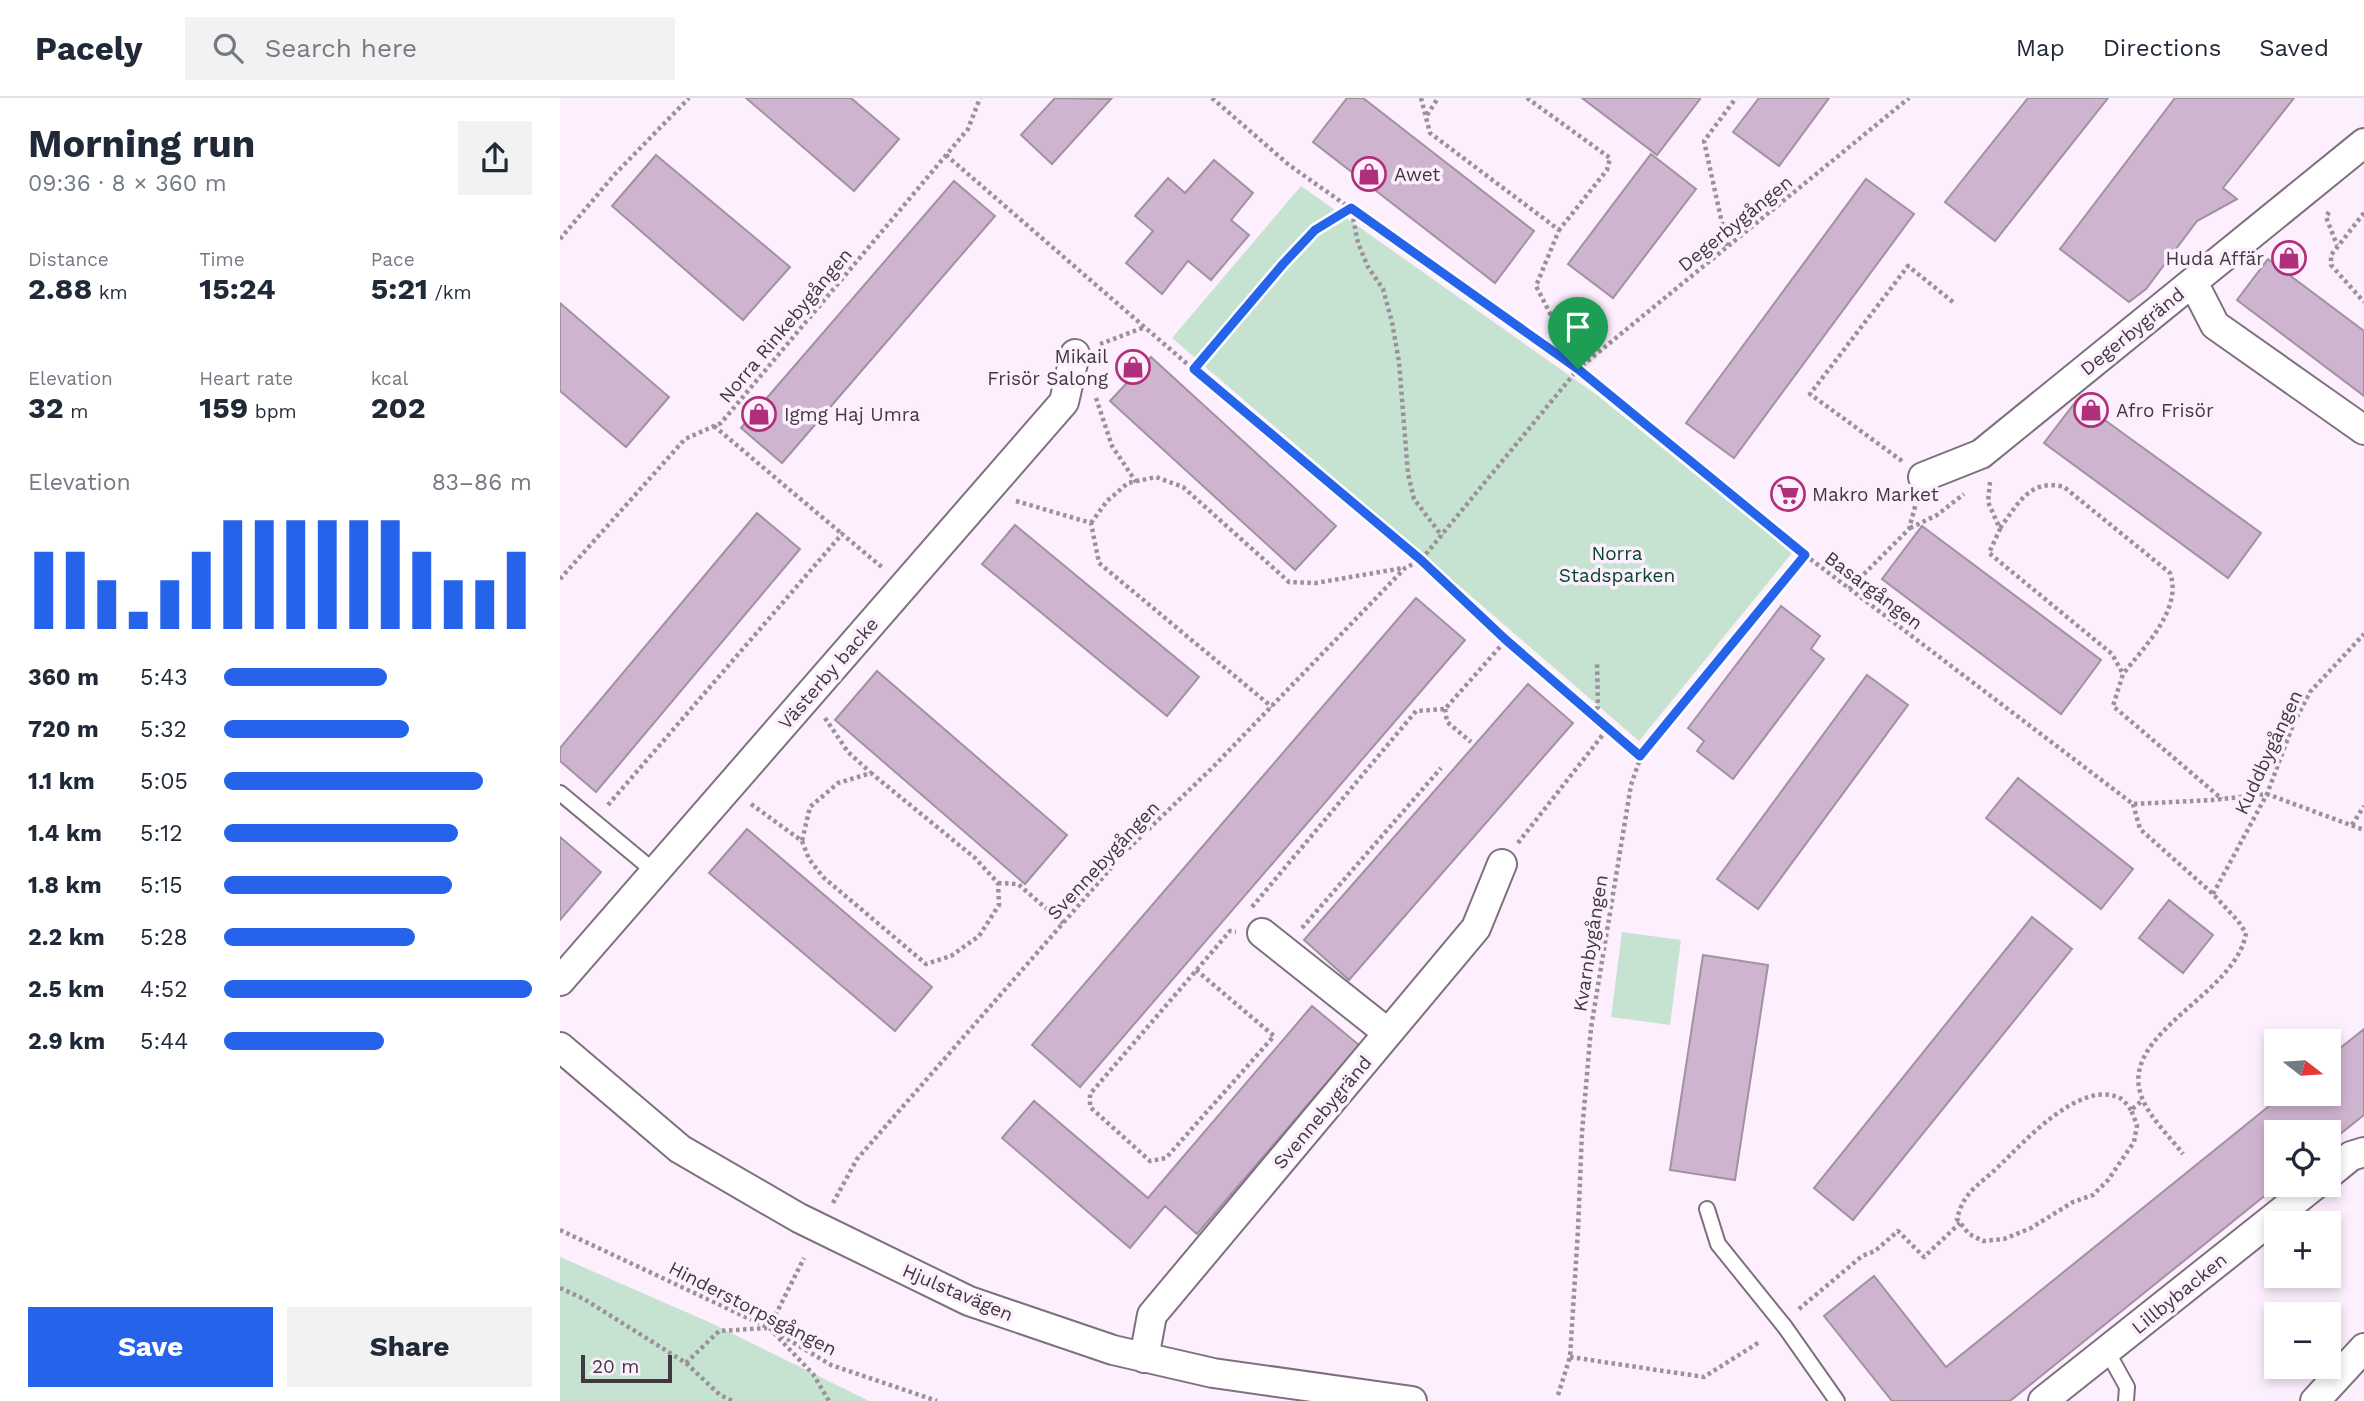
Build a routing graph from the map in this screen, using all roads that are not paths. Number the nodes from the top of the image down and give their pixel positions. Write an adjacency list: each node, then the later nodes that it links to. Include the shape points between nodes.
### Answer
1 (2364, 143): 2 (street, Degerbygränd)
2 (2193, 282): 4 (street, via 2215,325); 5 (street, Degerbygränd, via 1981,454)
3 (1075, 354): 8 (street, Västerby backe, via 1064,402)
4 (2364, 430)
5 (1923, 477)
6 (560, 793): 8 (lane)
7 (1502, 864): 11 (street, Svennebygränd, via 1476,928)
8 (655, 872): 10 (street, Västerby backe)
9 (1272, 941): 11 (street)
10 (560, 981)
11 (1388, 1033): 19 (street, Svennebygränd, via 1152,1315)
12 (560, 1046): 19 (street, Hjulstavägen, via 680,1149 799,1218 969,1301)
13 (2364, 1152): 14 (street)
14 (2341, 1164)
15 (2300, 1197): 18 (street, Lillbybacken)
16 (1707, 1209): 21 (lane, via 1718,1244)
17 (2364, 1348): 24 (street)
18 (2107, 1351): 22 (street, Lillbybacken); 23 (lane, via 2127,1387)
19 (1144, 1358): 20 (street, Hjulstavägen, via 1213,1373)
20 (1412, 1401)
21 (1838, 1401)
22 (2043, 1401)
23 (2126, 1401)
24 (2315, 1401)

